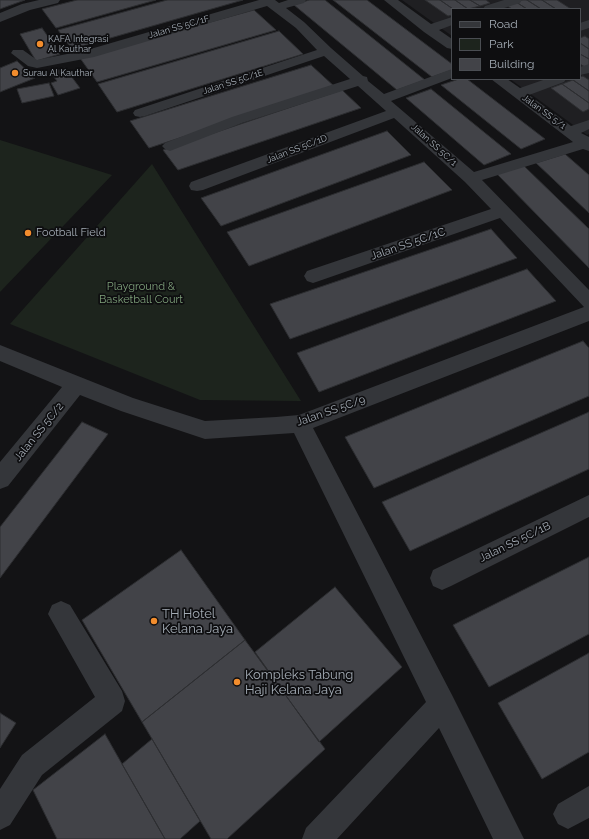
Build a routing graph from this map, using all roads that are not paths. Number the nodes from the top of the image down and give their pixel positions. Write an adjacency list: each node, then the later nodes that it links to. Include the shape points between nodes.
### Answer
1 (300, 0): 5 (street, Jalan SS 5C/1F)
2 (516, 0): 6 (street)
3 (49, 1): 7 (street)
4 (396, 1): 9 (street)
5 (271, 3): 11 (street, Jalan SS 5C/1, via 300,25); 12 (street, Jalan SS 5C/1F, via 89,54 34,64)
6 (492, 8)
7 (0, 18)
8 (451, 21): 9 (street)
9 (430, 28): 10 (street)
10 (451, 44)
11 (326, 51): 14 (street, Jalan SS 5C/1); 20 (street, Jalan SS 5C/1E)
12 (18, 53)
13 (451, 73): 18 (street)
14 (362, 80): 18 (street, Jalan SS 5C/1); 24 (street, via 237,120)
15 (499, 80): 17 (street, Jalan SS 5/1)
16 (556, 80): 17 (street)
17 (518, 94): 22 (street, Jalan SS 5/1)
18 (383, 99): 19 (street, Jalan SS 5C/1)
19 (397, 112): 25 (street, Jalan SS 5C/1); 26 (street, Jalan SS 5C/1D)
20 (140, 113)
21 (589, 124): 22 (street)
22 (570, 132): 23 (street, Jalan SS 5/1)
23 (588, 144): 25 (street)
24 (170, 146)
25 (471, 178): 27 (street, Jalan SS 5C/1)
26 (198, 186)
27 (503, 211): 28 (street, Jalan SS 5C/1C); 29 (street, Jalan SS 5C/1)
28 (313, 276)
29 (589, 302)
30 (589, 313): 33 (street, Jalan SS 5C/9)
31 (0, 353): 32 (street, Jalan SS 5C/9)
32 (77, 384): 33 (street, Jalan SS 5C/9, via 128,405 205,430); 34 (street, Jalan SS 5C/2)
33 (300, 424): 38 (street)
34 (0, 479)
35 (589, 506): 36 (street, Jalan SS 5C/1B)
36 (442, 578)
37 (61, 614): 39 (street, via 112,701 32,765)
38 (442, 706): 40 (street); 41 (street)
39 (0, 815)
40 (316, 839)
41 (509, 839)

